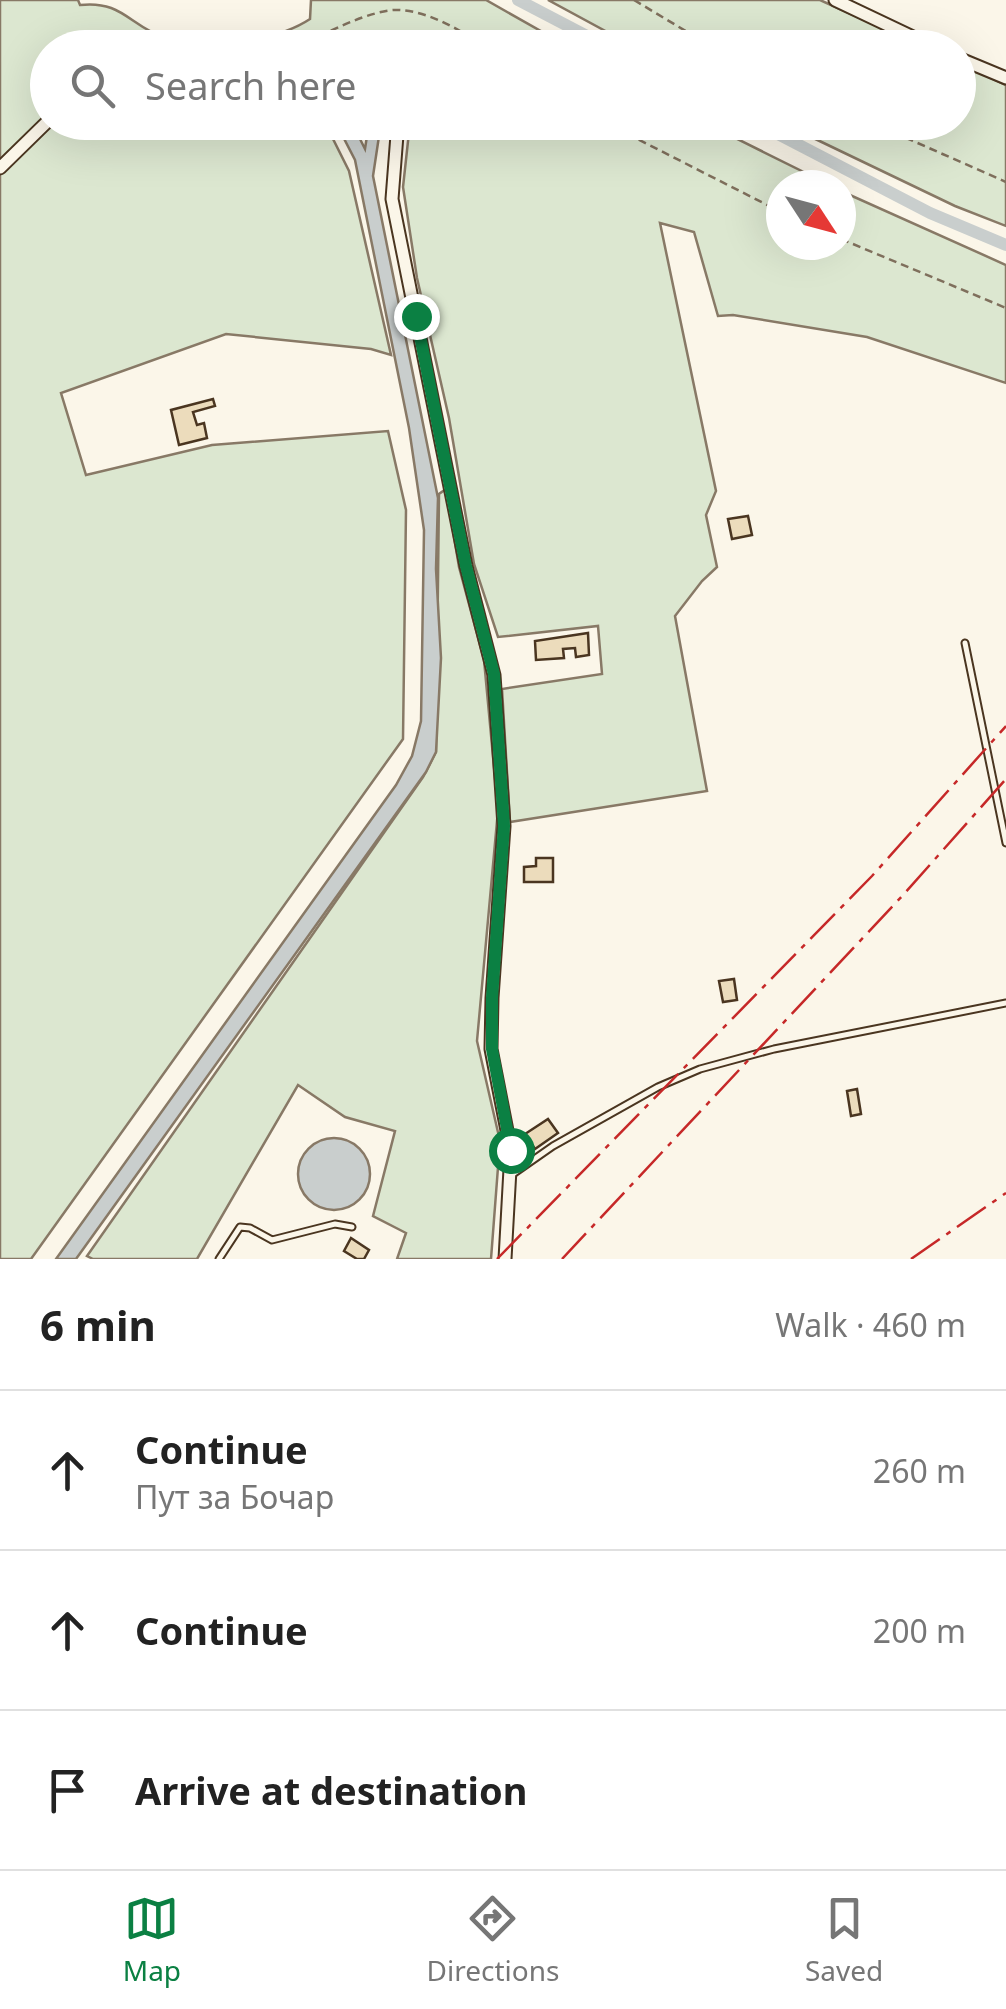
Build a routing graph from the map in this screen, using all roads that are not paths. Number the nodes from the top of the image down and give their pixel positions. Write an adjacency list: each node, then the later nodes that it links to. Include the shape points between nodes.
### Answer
1 (835, 0): 2 (street)
2 (898, 30)
3 (976, 66): 4 (street)
4 (1006, 78)
5 (30, 139): 7 (street)
6 (397, 140): 11 (street, via 392,199 494,674 504,826 492,1049)
7 (0, 168)
8 (965, 643): 9 (lane)
9 (1006, 842)
10 (1006, 1003): 11 (lane, via 700,1068)
11 (510, 1176): 14 (street)
12 (352, 1227): 13 (lane, via 335,1224 272,1240 243,1226)
13 (219, 1259)
14 (505, 1259)

